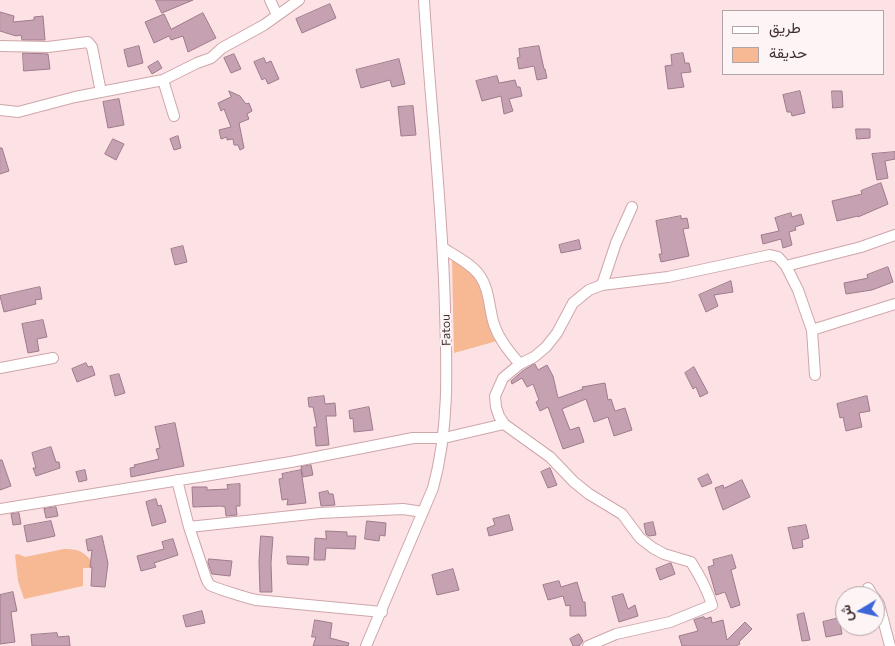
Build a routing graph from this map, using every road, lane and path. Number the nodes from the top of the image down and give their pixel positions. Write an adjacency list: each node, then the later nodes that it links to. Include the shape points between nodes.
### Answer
1 (270, 0): 4 (street)
2 (299, 0): 4 (street)
3 (424, 0): 12 (street, Fatou)
4 (277, 15): 6 (street, via 211,58)
5 (0, 46): 7 (street, via 48,47 88,42 92,47)
6 (163, 80): 7 (street); 9 (street)
7 (100, 92): 8 (street, via 18,112)
8 (0, 110)
9 (174, 116)
10 (632, 208): 14 (street, via 616,242)
11 (895, 235): 13 (street)
12 (442, 248): 18 (street, via 481,276 498,334); 22 (street, Fatou, via 447,360)
13 (786, 266): 14 (street, via 778,257 770,255 668,277); 16 (street)
14 (602, 285): 18 (street, via 589,290 573,303 546,347)
15 (895, 304): 16 (street)
16 (812, 330): 20 (street)
17 (53, 358): 19 (street)
18 (520, 364): 21 (street, via 503,378 495,396)
19 (0, 368)
20 (815, 375)
21 (504, 424): 22 (street); 30 (street, via 550,457 589,494 615,508 652,548 691,562 709,595 712,605 670,622 616,634)
22 (444, 438): 23 (street, via 413,438); 25 (street, Fatou, via 433,488)
23 (177, 480): 24 (street); 26 (street)
24 (0, 509)
25 (423, 512): 26 (street, via 403,509 320,513); 27 (street, Fatou)
26 (189, 527): 27 (street, via 206,578 213,587 256,600)
27 (382, 612): 29 (street, Fatou)
28 (885, 627): 31 (street)
29 (366, 646)
30 (588, 646)
31 (890, 646)

